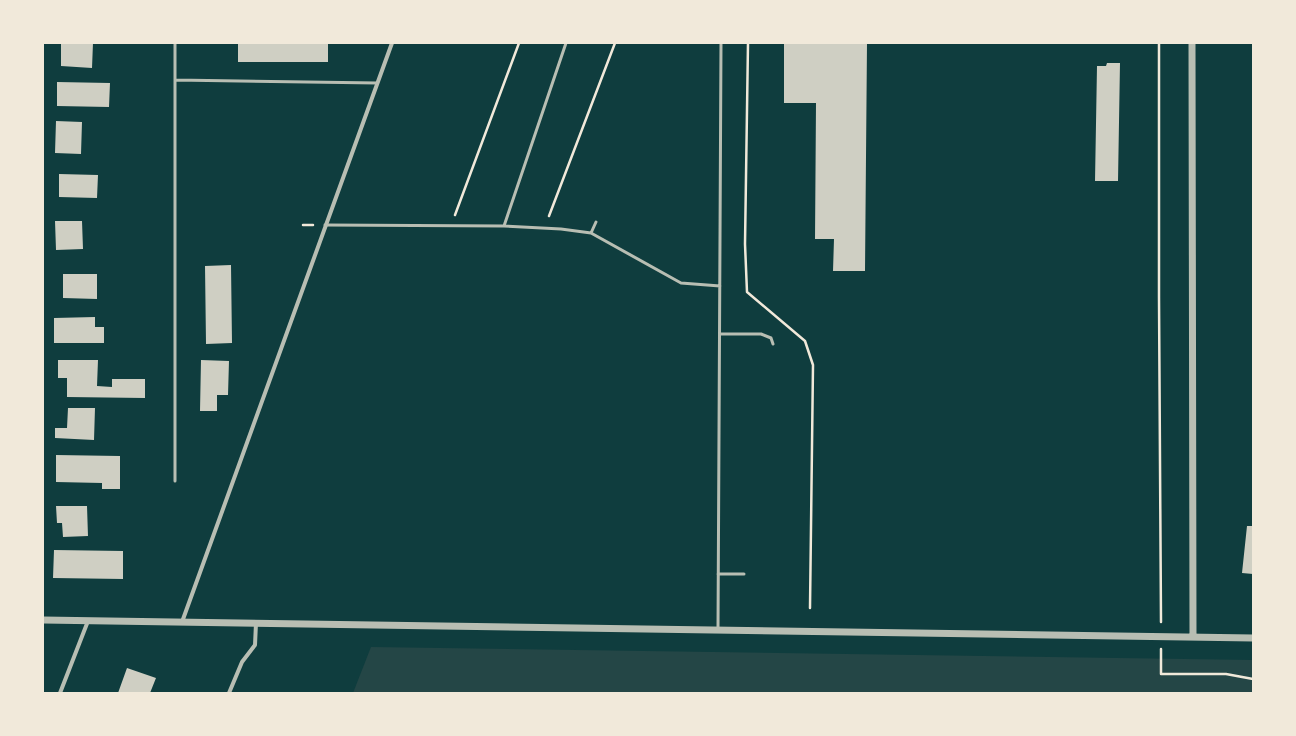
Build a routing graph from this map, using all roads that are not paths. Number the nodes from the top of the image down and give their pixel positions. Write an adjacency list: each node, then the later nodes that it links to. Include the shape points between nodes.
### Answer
1 (175, 43): 6 (lane)
2 (392, 43): 7 (street)
3 (566, 43): 10 (lane)
4 (721, 43): 12 (lane)
5 (1192, 43): 23 (street)
6 (175, 80): 7 (lane); 15 (lane)
7 (377, 83): 9 (street)
8 (596, 222): 11 (lane)
9 (325, 225): 10 (lane); 20 (street)
10 (504, 226): 11 (lane)
11 (591, 233): 12 (lane, via 681,283)
12 (720, 286): 13 (lane)
13 (720, 334): 14 (lane, via 761,334 771,338); 16 (lane)
14 (773, 344)
15 (175, 481)
16 (718, 574): 17 (lane); 22 (lane)
17 (744, 574)
18 (43, 620): 19 (street)
19 (88, 620): 20 (street); 25 (street)
20 (182, 622): 21 (street)
21 (256, 623): 22 (street); 26 (street, via 255,645 242,662)
22 (718, 630): 23 (street)
23 (1193, 637): 24 (street)
24 (1253, 638)
25 (60, 693)
26 (229, 693)

